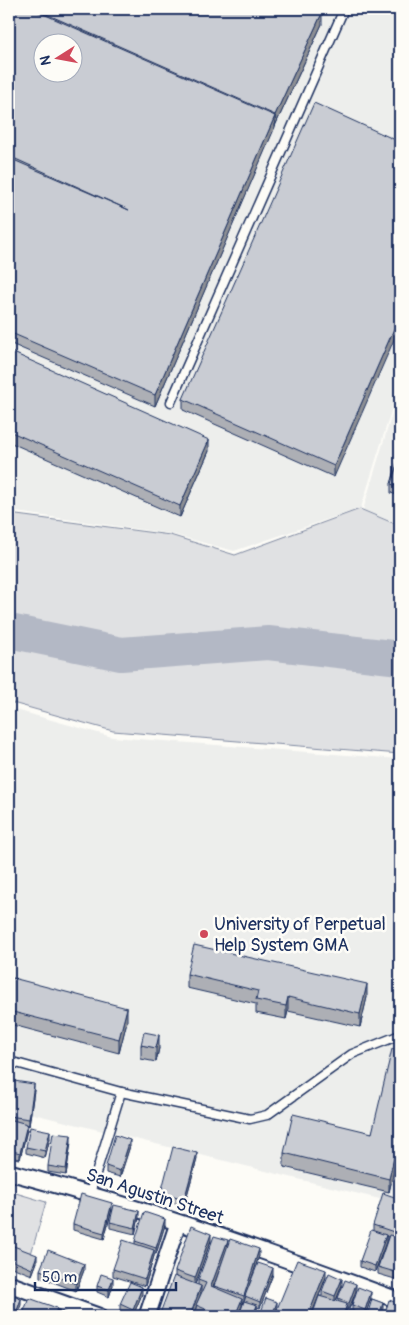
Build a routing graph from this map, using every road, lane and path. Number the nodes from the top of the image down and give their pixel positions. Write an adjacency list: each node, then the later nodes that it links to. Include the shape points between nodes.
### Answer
1 (344, 9): 2 (lane)
2 (170, 402)
3 (400, 1035): 5 (lane, via 352,1054 267,1115 250,1119)
4 (9, 1061): 5 (lane)
5 (121, 1092): 7 (lane)
6 (9, 1172): 7 (street, San Agustin Street)
7 (90, 1193): 8 (street, San Agustin Street)
8 (178, 1222): 10 (street, San Agustin Street); 12 (street)
9 (9, 1284): 11 (street)
10 (400, 1301)
11 (98, 1316)
12 (147, 1316)

